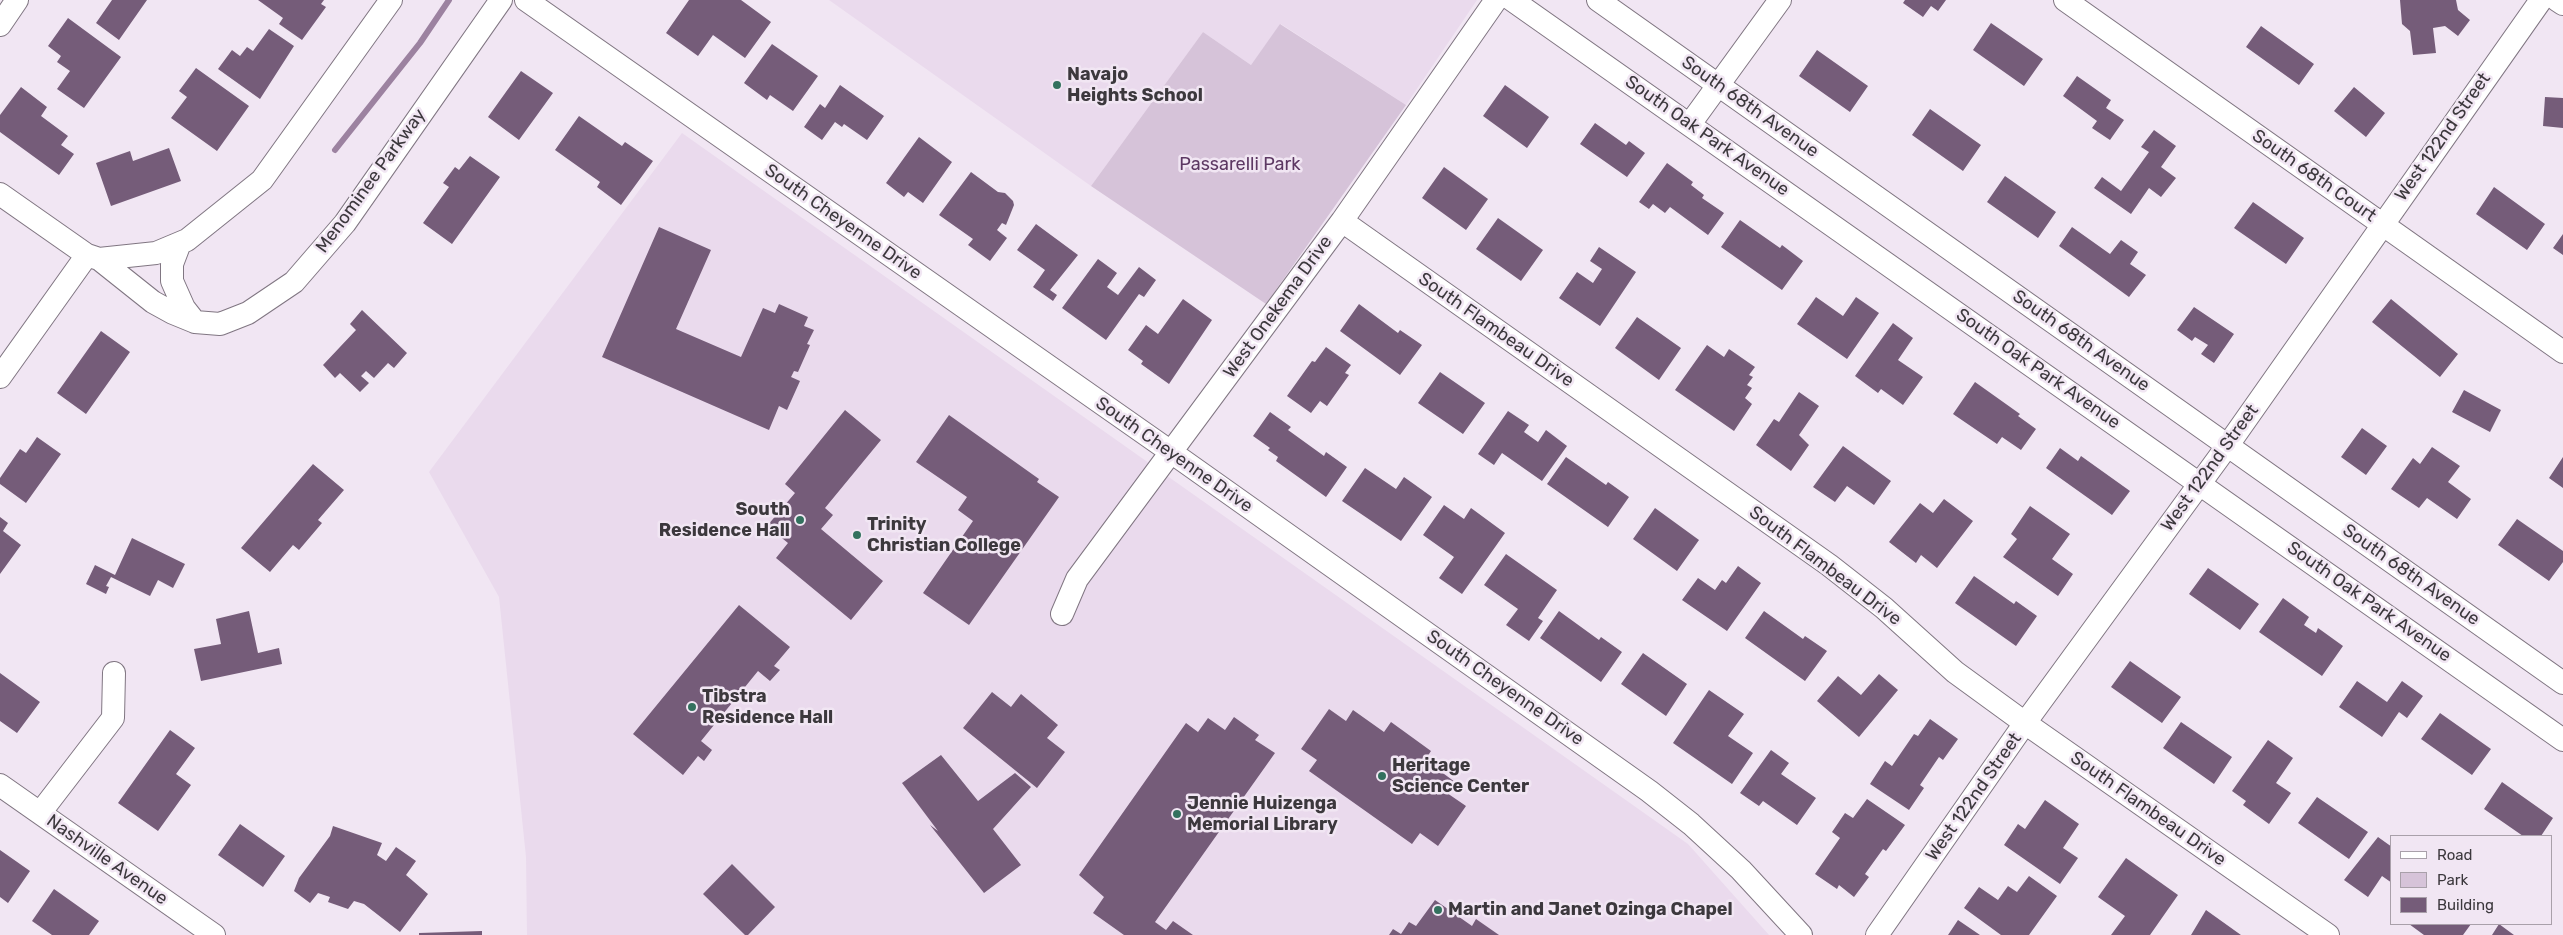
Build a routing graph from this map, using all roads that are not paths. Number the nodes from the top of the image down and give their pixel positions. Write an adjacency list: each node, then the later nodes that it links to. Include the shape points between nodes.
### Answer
1 (17, 0): 13 (street)
2 (392, 0): 19 (street, via 262,180)
3 (501, 0): 21 (street, Menominee Parkway, via 345,223 294,282 248,313 220,324)
4 (526, 0): 25 (street, South Cheyenne Drive)
5 (1496, 0): 17 (street, West Onekema Drive)
6 (1512, 0): 15 (street, South Oak Park Avenue)
7 (1598, 0): 14 (street, South 68th Avenue)
8 (1780, 0): 14 (street)
9 (2065, 0): 18 (street, South 68th Court)
10 (2541, 0): 18 (street, West 122nd Street)
11 (2558, 0): 12 (street)
12 (2563, 4)
13 (0, 25)
14 (1719, 85): 15 (street); 24 (street, South 68th Avenue)
15 (1690, 124): 26 (street, South Oak Park Avenue)
16 (0, 194): 20 (street, Menominee Parkway)
17 (1342, 221): 25 (street, West Onekema Drive); 30 (street, South Flambeau Drive, via 1829,565 1884,608 1955,672)
18 (2382, 224): 22 (street, South 68th Court); 24 (street, West 122nd Street)
19 (180, 243): 20 (street, via 156,253); 21 (street, via 172,264 172,281 184,308)
20 (93, 257): 21 (street, Menominee Parkway, via 153,302); 23 (street)
21 (195, 322)
22 (2563, 352)
23 (0, 377)
24 (2228, 445): 26 (street, West 122nd Street); 29 (street, South 68th Avenue)
25 (1171, 452): 27 (street, West Onekema Drive, via 1078,579); 35 (street, South Cheyenne Drive, via 1649,791 1742,870)
26 (2201, 482): 30 (street, West 122nd Street); 31 (street, South Oak Park Avenue)
27 (1062, 614)
28 (114, 673): 33 (street, via 113,718)
29 (2563, 683)
30 (2025, 723): 36 (street, West 122nd Street); 37 (street, South Flambeau Drive)
31 (2563, 740)
32 (0, 785): 33 (street, Nashville Avenue)
33 (40, 813): 34 (street, Nashville Avenue)
34 (214, 935)
35 (1801, 935)
36 (1878, 935)
37 (2328, 935)

